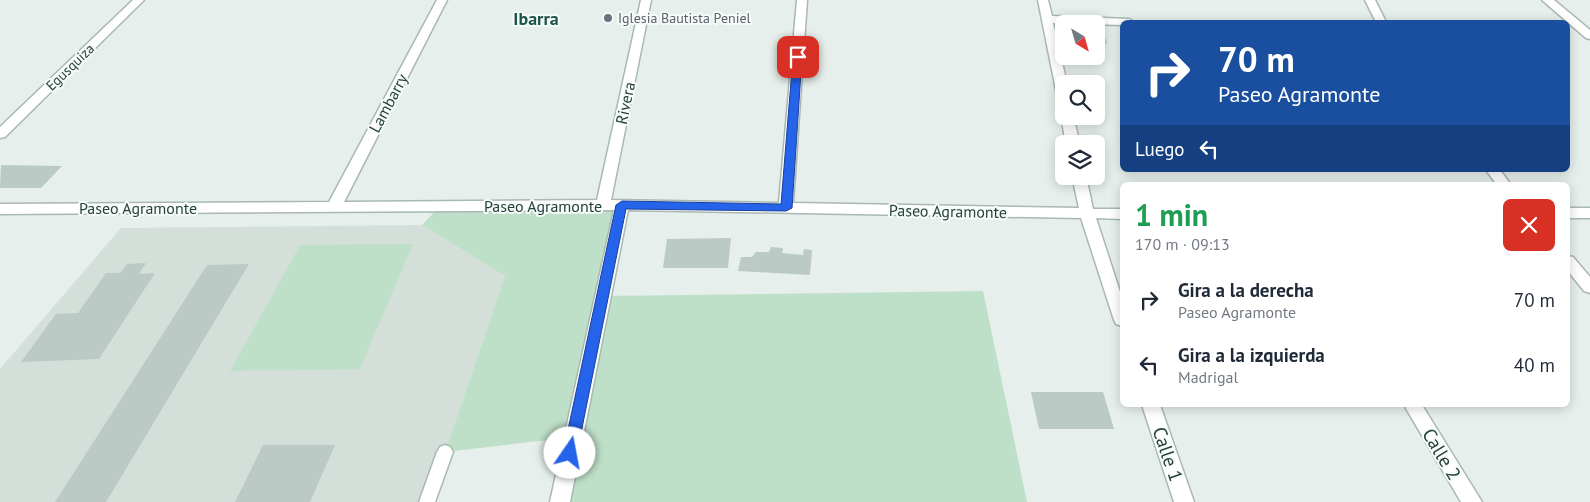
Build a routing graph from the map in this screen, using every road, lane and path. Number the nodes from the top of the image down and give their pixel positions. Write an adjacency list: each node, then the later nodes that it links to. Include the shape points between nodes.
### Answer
1 (139, 0): 13 (street, Egusquiza)
2 (442, 0): 16 (street, Lambarry)
3 (646, 0): 17 (street, Rivera)
4 (802, 0): 18 (street)
5 (1043, 0): 8 (street)
6 (1370, 0): 9 (street)
7 (1547, 0): 11 (street)
8 (1047, 19): 10 (street); 12 (street)
9 (1380, 20)
10 (1120, 22)
11 (1590, 36)
12 (1059, 75)
13 (0, 134)
14 (1081, 185): 22 (street)
15 (622, 205): 17 (street, Paseo Agramonte); 18 (street, Paseo Agramonte); 31 (street)
16 (334, 206): 17 (street, Paseo Agramonte); 19 (street, Paseo Agramonte)
17 (603, 206)
18 (786, 208): 22 (street, Paseo Agramonte)
19 (0, 209)
20 (1570, 213): 21 (street)
21 (1590, 213)
22 (1087, 214): 23 (street, Paseo Agramonte); 26 (street)
23 (1120, 214)
24 (1570, 263): 25 (street)
25 (1590, 287)
26 (1120, 314)
27 (1152, 407): 32 (street, Calle 1)
28 (1414, 407): 33 (street, Calle 2)
29 (445, 452): 30 (lane)
30 (427, 502)
31 (560, 502)
32 (1184, 502)
33 (1472, 502)

